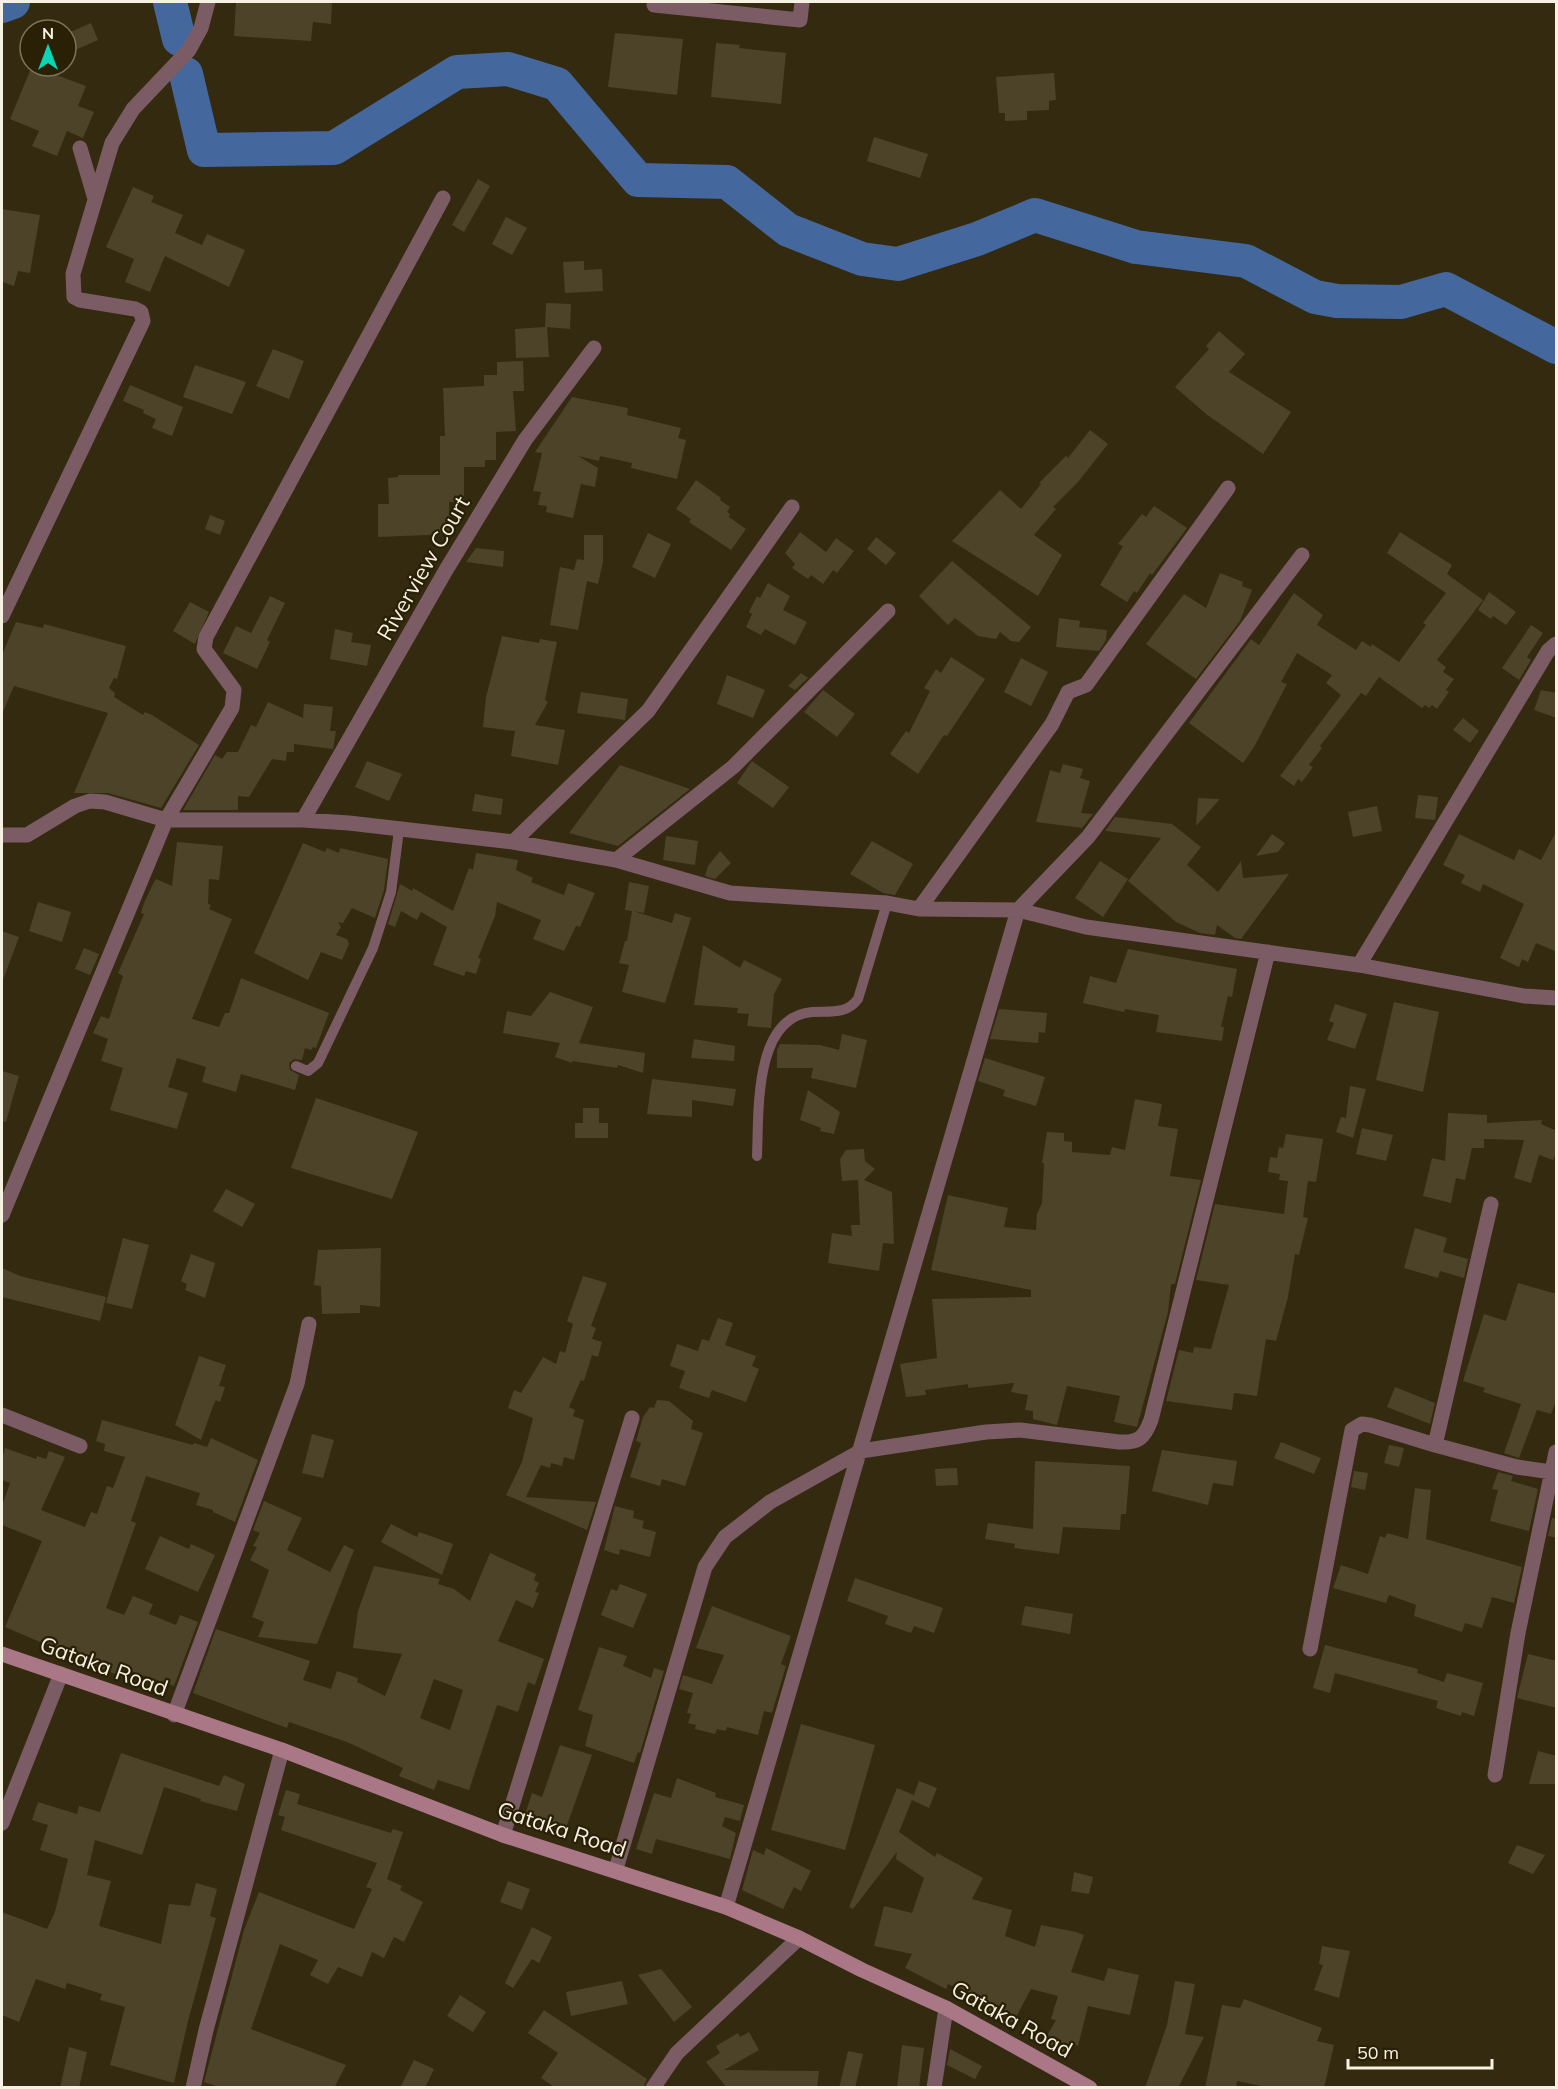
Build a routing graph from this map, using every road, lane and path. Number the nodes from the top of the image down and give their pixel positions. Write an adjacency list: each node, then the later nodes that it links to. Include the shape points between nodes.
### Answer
1 (208, 2): 6 (street, via 201,28 189,50 122,125 112,143)
2 (802, 2): 3 (street, via 800,20)
3 (654, 5)
4 (80, 148): 6 (street)
5 (443, 198): 15 (street, via 206,638 204,649 234,690 232,708)
6 (95, 199): 12 (street, via 73,274 74,297 135,309 141,312 143,321)
7 (594, 348): 14 (street, Riverview Court, via 519,450)
8 (1228, 488): 21 (street, via 1086,685 1068,692 1052,724)
9 (792, 507): 18 (street, via 648,711)
10 (1302, 555): 22 (street, via 1088,837)
11 (888, 611): 19 (street, via 733,767)
12 (2, 616)
13 (1557, 644): 24 (street, via 1548,651)
14 (303, 819): 15 (street); 16 (street)
15 (166, 820): 17 (street, via 90,801 27,835); 29 (street)
16 (399, 830): 18 (street); 26 (lane, via 391,892 373,948 318,1063 308,1071)
17 (2, 835)
18 (513, 842): 19 (street)
19 (616, 860): 20 (street, via 730,893)
20 (887, 903): 21 (street); 27 (lane, via 858,999 852,1007 802,1013 782,1025 769,1048 760,1080)
21 (919, 909): 22 (street)
22 (1018, 910): 23 (street, via 1086,927); 35 (street)
23 (1268, 952): 24 (street); 35 (street, via 1145,1436 1134,1443 1020,1430 997,1431)
24 (1359, 966): 25 (street, via 1524,996)
25 (1557, 998)
26 (296, 1066)
27 (757, 1156)
28 (1491, 1204): 33 (street)
29 (2, 1215)
30 (309, 1324): 41 (street, via 297,1384)
31 (2, 1415): 34 (street)
32 (632, 1418): 45 (street)
33 (1435, 1445): 37 (street); 38 (street, via 1370,1425 1362,1424 1352,1430)
34 (80, 1446)
35 (861, 1451): 46 (street, via 770,1502 725,1537 705,1567); 47 (street)
36 (1557, 1452): 37 (street)
37 (1551, 1472): 43 (street, via 1518,1633)
38 (1310, 1649)
39 (2, 1654): 40 (street, Gataka Road)
40 (61, 1674): 41 (street, Gataka Road); 44 (street)
41 (174, 1715): 42 (street, Gataka Road)
42 (282, 1750): 45 (street, Gataka Road); 50 (street)
43 (1495, 1775)
44 (2, 1823)
45 (503, 1835): 46 (street, Gataka Road)
46 (616, 1869): 47 (street, Gataka Road)
47 (726, 1907): 48 (street, Gataka Road)
48 (799, 1938): 49 (street, Gataka Road); 51 (street, via 677,2053)
49 (946, 2008): 52 (street); 53 (street, Gataka Road)
50 (193, 2088)
51 (652, 2088)
52 (934, 2088)
53 (1090, 2088)

